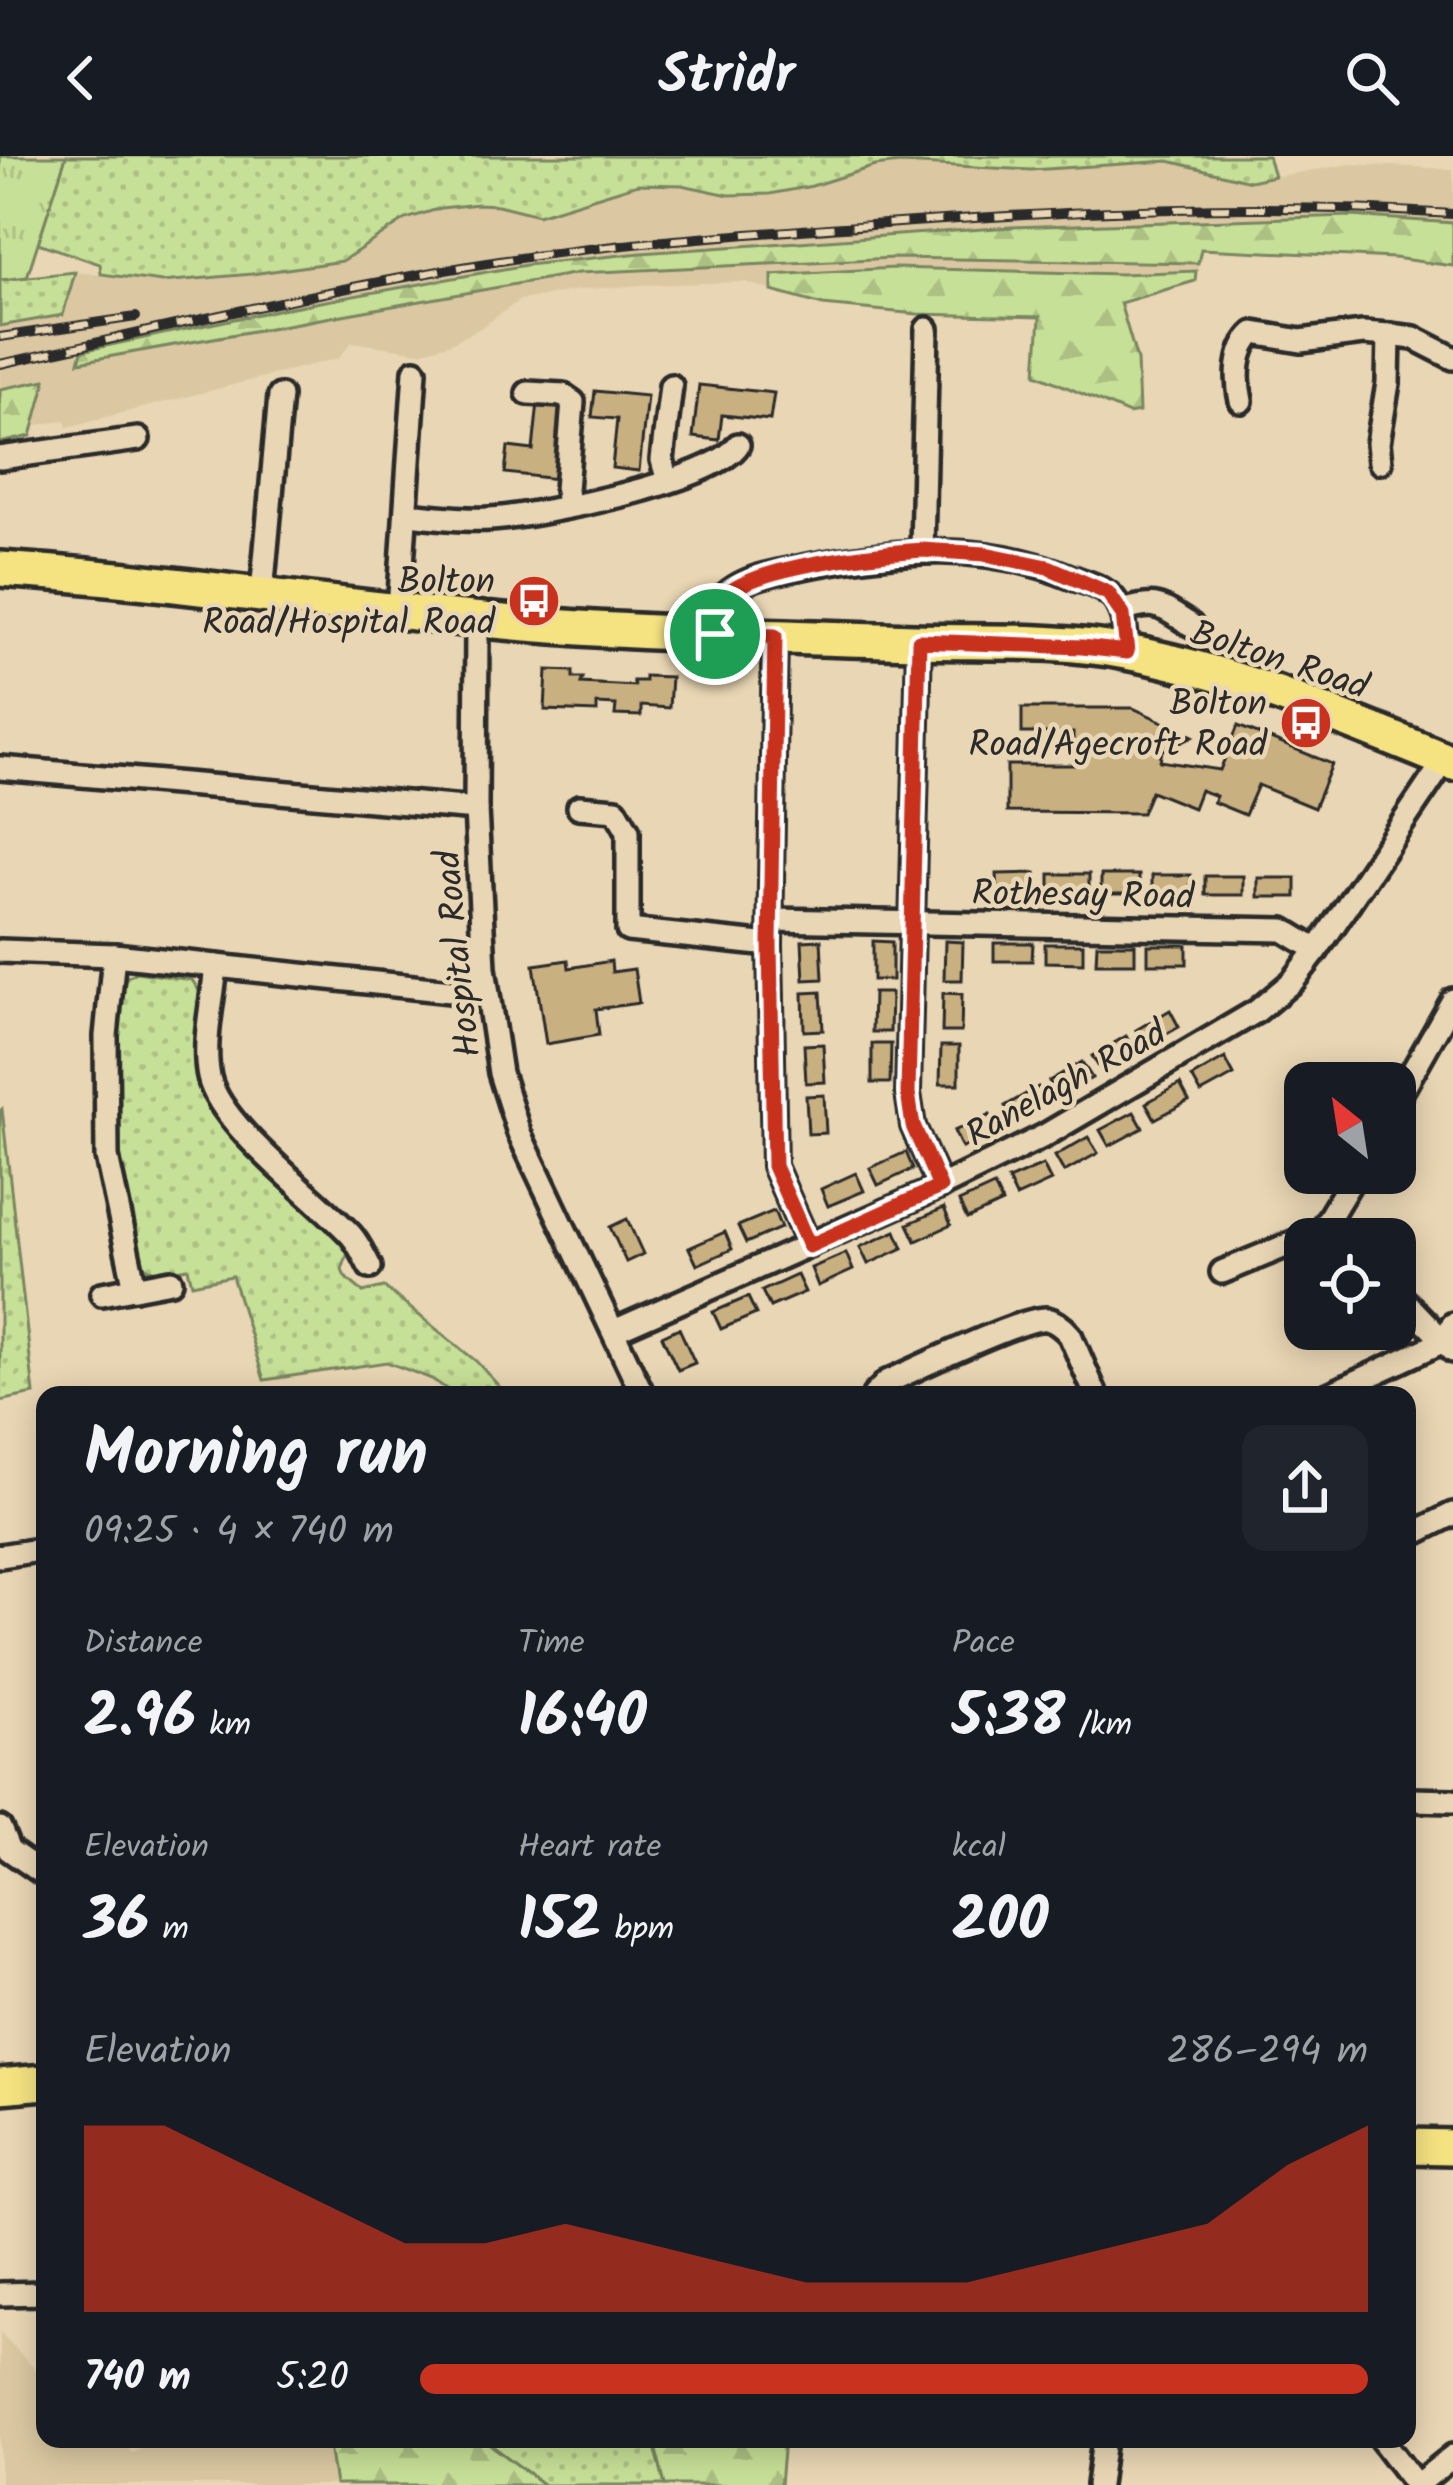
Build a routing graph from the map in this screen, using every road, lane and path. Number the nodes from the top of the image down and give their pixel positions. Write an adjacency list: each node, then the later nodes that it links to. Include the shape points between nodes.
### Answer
1 (927, 329): 16 (street)
2 (1389, 335): 3 (street); 8 (street, via 1301,341 1254,333 1238,370); 11 (street, via 1388,383)
3 (1453, 358)
4 (415, 370): 15 (street)
5 (670, 386): 13 (street, via 662,460)
6 (528, 393): 14 (street, via 573,402)
7 (280, 396): 19 (street)
8 (1240, 401)
9 (138, 439): 12 (street)
10 (738, 445): 13 (street, via 731,456)
11 (1371, 451)
12 (0, 458)
13 (668, 481): 14 (street)
14 (568, 506): 15 (street, via 488,520)
15 (406, 514): 20 (street)
16 (922, 550): 21 (street, via 1048,567 1108,593); 24 (street, via 739,586 718,606)
17 (0, 554): 18 (street)
18 (1, 569): 19 (main road, Bolton Road)
19 (262, 593): 20 (main road, Bolton Road)
20 (399, 610): 22 (main road, Bolton Road)
21 (1121, 611): 23 (street, via 1157,604); 27 (street)
22 (478, 620): 24 (main road, Bolton Road); 31 (street, Hospital Road)
23 (1191, 625)
24 (715, 634): 25 (main road, Bolton Road)
25 (775, 636): 26 (main road, Bolton Road); 32 (street)
26 (919, 641): 27 (main road, Bolton Road); 33 (street)
27 (1127, 652): 28 (main road, Bolton Road, via 1239,680)
28 (1449, 762): 35 (street, Ranelagh Road)
29 (0, 768): 31 (street)
30 (579, 807): 34 (street, via 616,809 628,831 628,930)
31 (476, 809): 39 (street, Hospital Road)
32 (771, 920): 33 (street, Rothesay Road); 34 (street)
33 (912, 922): 35 (street, Rothesay Road, via 1283,930); 42 (street, via 908,1093)
34 (770, 945): 43 (street, via 774,1166)
35 (1317, 950): 42 (street, Ranelagh Road, via 1257,1011)
36 (0, 951): 37 (street)
37 (114, 955): 38 (street); 48 (street, via 107,1156)
38 (216, 966): 39 (street); 45 (street, via 207,1055 214,1095 355,1239)
39 (487, 992): 51 (street, Hospital Road, via 519,1133)
40 (1453, 1000): 41 (street)
41 (1416, 1066)
42 (940, 1187): 43 (street, Ranelagh Road)
43 (809, 1246): 51 (street, Ranelagh Road)
44 (1284, 1247): 46 (street)
45 (370, 1267)
46 (1222, 1272)
47 (171, 1281): 48 (street)
48 (135, 1288): 49 (street)
49 (102, 1294)
50 (1416, 1309): 52 (street)
51 (614, 1331): 53 (street, Hospital Road)
52 (1450, 1338): 56 (street)
53 (639, 1386)
54 (883, 1386): 55 (street, via 1047,1319 1070,1335)
55 (1092, 1386)
56 (1347, 1386)
57 (1453, 1514): 58 (street)
58 (1416, 1532)
59 (36, 1550): 60 (street)
60 (0, 1556)
61 (1416, 1800): 62 (street)
62 (1453, 1801)
63 (0, 1828): 64 (street, via 9,1850)
64 (36, 1869)
65 (36, 2083): 66 (main road)
66 (0, 2086)
67 (1416, 2146): 68 (main road)
68 (1453, 2146)
69 (36, 2293): 70 (street)
70 (0, 2294)
71 (1103, 2448): 74 (street)
72 (1388, 2448): 75 (street)
73 (1453, 2456): 75 (street)
74 (1098, 2485)
75 (1417, 2485)

